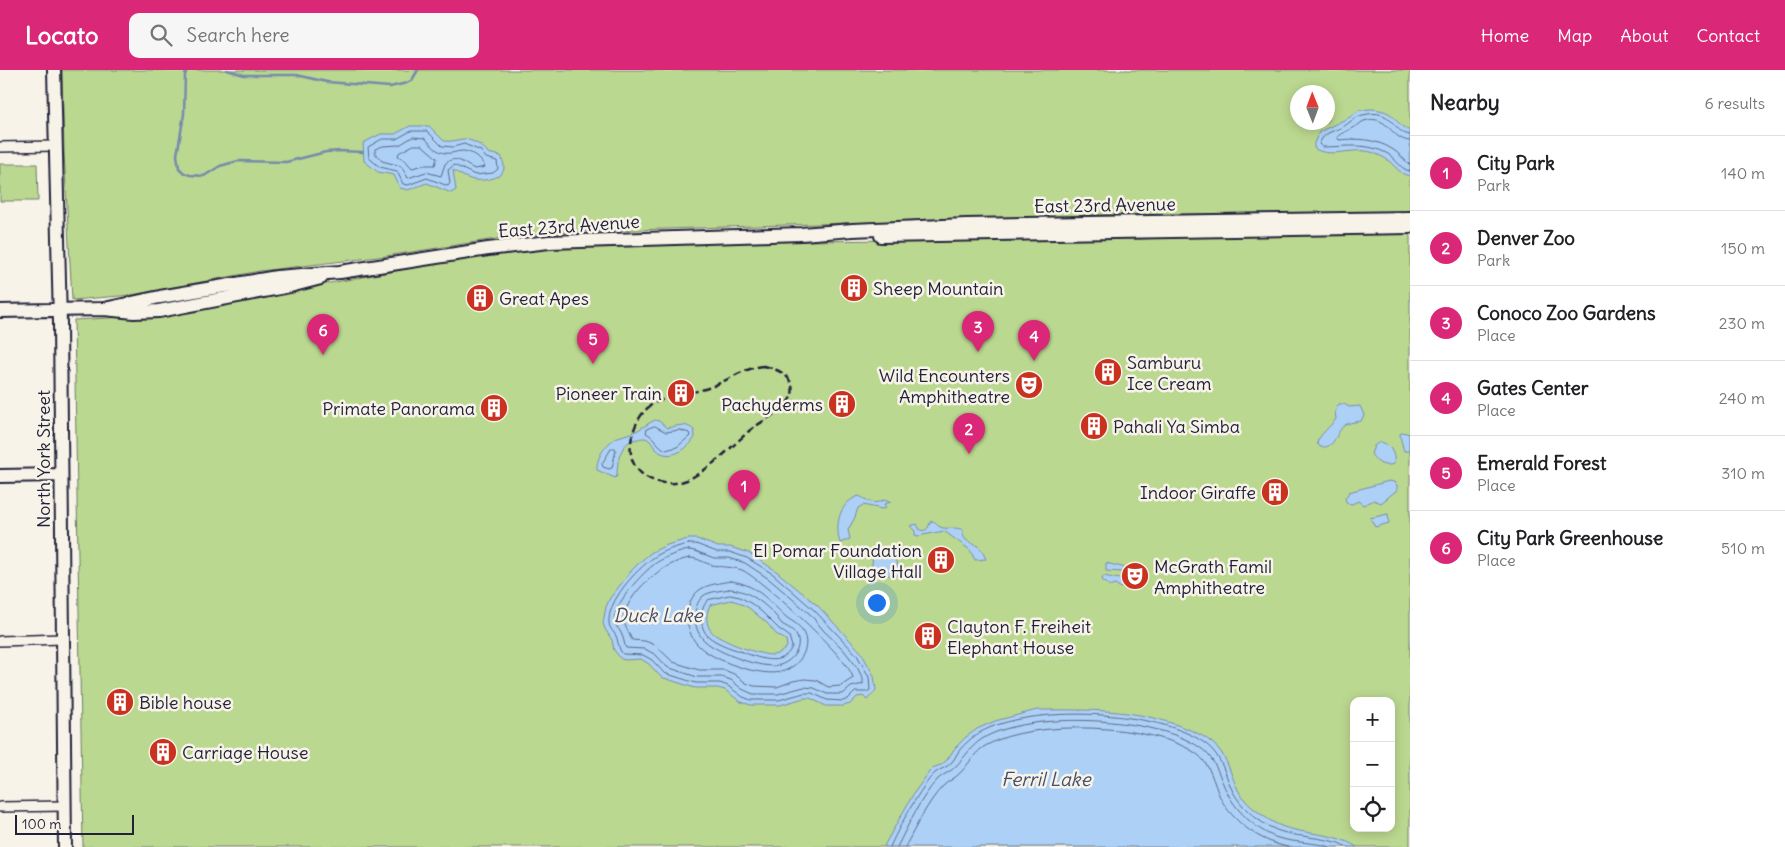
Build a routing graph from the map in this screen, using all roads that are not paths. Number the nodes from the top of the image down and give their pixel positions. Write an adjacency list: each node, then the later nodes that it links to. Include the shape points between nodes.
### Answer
1 (54, 70): 3 (main road, North York Street)
2 (0, 146): 3 (street)
3 (56, 146): 7 (main road, North York Street)
4 (1410, 218): 6 (main road, East 23rd Avenue, via 1019,223)
5 (1410, 227): 6 (main road, East 23rd Avenue, via 905,236)
6 (801, 234): 7 (main road, East 23rd Avenue, via 549,242 340,272 277,277 104,309)
7 (60, 310): 8 (main road, East 23rd Avenue); 9 (main road, North York Street)
8 (0, 311)
9 (61, 475): 10 (main road); 11 (main road, North York Street)
10 (0, 476)
11 (62, 639): 12 (street); 13 (main road, North York Street)
12 (0, 641)
13 (65, 806): 14 (street); 15 (main road, North York Street)
14 (0, 808)
15 (65, 847)

